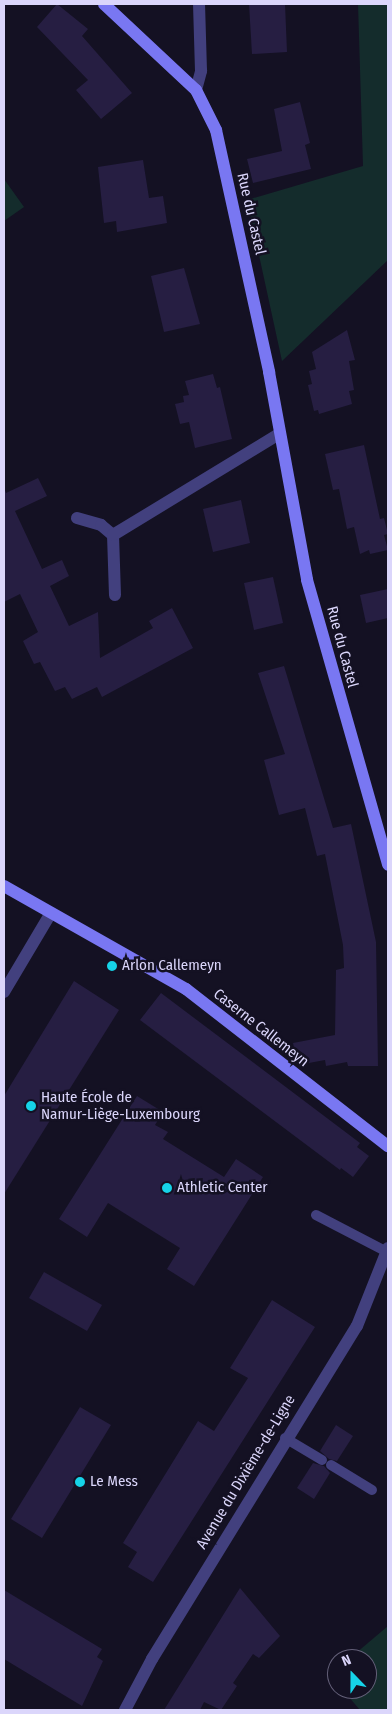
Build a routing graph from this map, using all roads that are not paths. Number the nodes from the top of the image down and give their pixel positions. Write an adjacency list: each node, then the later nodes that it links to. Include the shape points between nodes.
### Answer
1 (104, 4): 3 (street)
2 (199, 4): 3 (street, via 202,72)
3 (196, 90): 4 (street, Rue du Castel, via 216,130)
4 (279, 434): 6 (street); 8 (street, Rue du Castel, via 307,580)
5 (77, 518): 6 (street, via 101,524)
6 (113, 534): 7 (street)
7 (115, 595)
8 (388, 865)
9 (4, 886): 10 (street, Caserne Callemeyn)
10 (51, 913): 11 (street); 12 (street, Caserne Callemeyn, via 186,989)
11 (4, 992)
12 (388, 1146)
13 (316, 1215): 14 (lane)
14 (388, 1250): 15 (street, Avenue du Dixième-de-Ligne, via 356,1326)
15 (285, 1438): 16 (lane); 17 (street, Avenue du Dixième-de-Ligne, via 152,1659)
16 (372, 1490)
17 (125, 1710)

